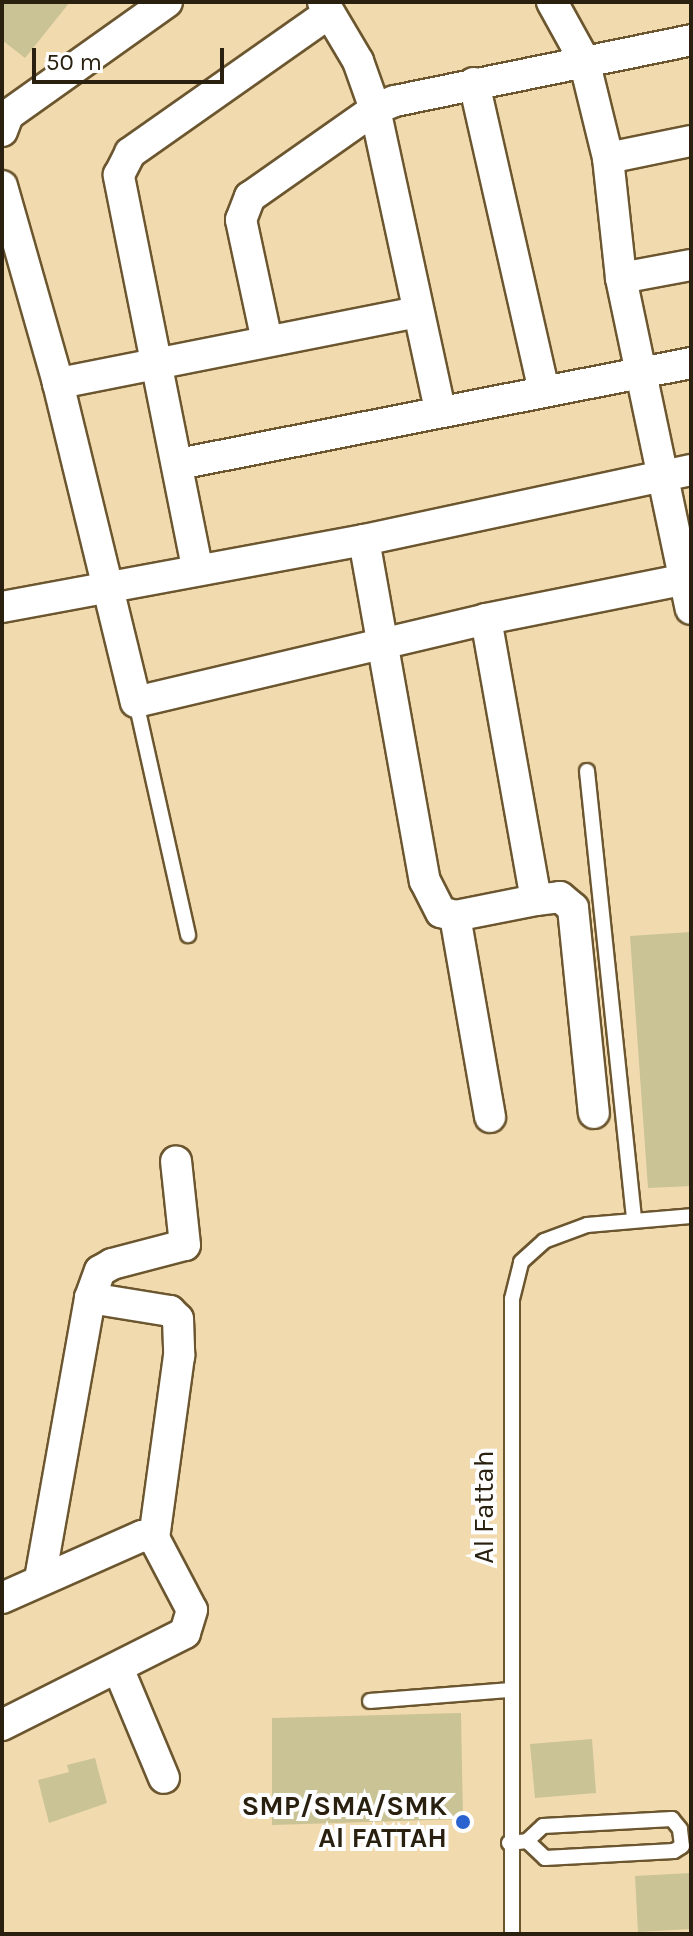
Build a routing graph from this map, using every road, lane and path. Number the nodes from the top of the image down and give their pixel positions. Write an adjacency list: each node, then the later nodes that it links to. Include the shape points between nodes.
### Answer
1 (167, 2): 8 (street, via 8,115)
2 (552, 2): 5 (street)
3 (326, 8): 7 (street, via 358,61); 16 (street, via 122,162 122,202)
4 (691, 40): 5 (street)
5 (584, 60): 6 (street); 10 (street)
6 (474, 83): 7 (street); 20 (street)
7 (375, 109): 14 (street); 15 (street, via 250,197 242,209)
8 (2, 131)
9 (691, 141): 10 (street)
10 (608, 158): 13 (street)
11 (2, 186): 19 (street)
12 (691, 265): 13 (street)
13 (621, 278): 18 (street)
14 (418, 312): 15 (street); 21 (street)
15 (267, 341): 16 (street)
16 (157, 360): 19 (street); 22 (street)
17 (691, 363): 18 (street)
18 (641, 373): 20 (street); 24 (street)
19 (58, 383): 28 (street)
20 (544, 390): 21 (street)
21 (440, 410): 22 (street)
22 (179, 464): 26 (street)
23 (691, 470): 24 (street)
24 (660, 476): 25 (street); 27 (street)
25 (364, 540): 26 (street); 32 (street)
26 (197, 567): 28 (street)
27 (689, 578): 30 (street); 31 (street)
28 (105, 587): 29 (street); 33 (street)
29 (2, 607)
30 (691, 609)
31 (486, 619): 32 (street); 35 (street)
32 (381, 644): 33 (street); 36 (street, via 425,881 441,912)
33 (136, 702): 37 (lane)
34 (587, 771): 42 (lane)
35 (536, 900): 36 (street); 38 (street, via 560,897 573,908)
36 (455, 916): 39 (street)
37 (188, 935)
38 (594, 1113)
39 (490, 1117)
40 (176, 1161): 43 (street, via 185,1245 112,1264 100,1271)
41 (691, 1216): 42 (lane, Al Fattah)
42 (634, 1219): 48 (lane, Al Fattah, via 587,1225 544,1241 521,1262 512,1299)
43 (90, 1298): 44 (street, via 170,1311 178,1319 179,1356); 45 (street)
44 (154, 1538): 45 (street, via 125,1542); 47 (street, via 192,1610 191,1622 185,1633)
45 (40, 1579): 46 (street)
46 (2, 1598)
47 (118, 1668): 50 (street); 51 (street)
48 (511, 1690): 49 (lane); 53 (lane, Al Fattah)
49 (370, 1701)
50 (2, 1725)
51 (164, 1778)
52 (527, 1841): 52 (lane, via 543,1826 672,1819 682,1846 677,1851 545,1858); 53 (lane)
53 (509, 1843): 54 (lane, Al Fattah)
54 (512, 1934)

